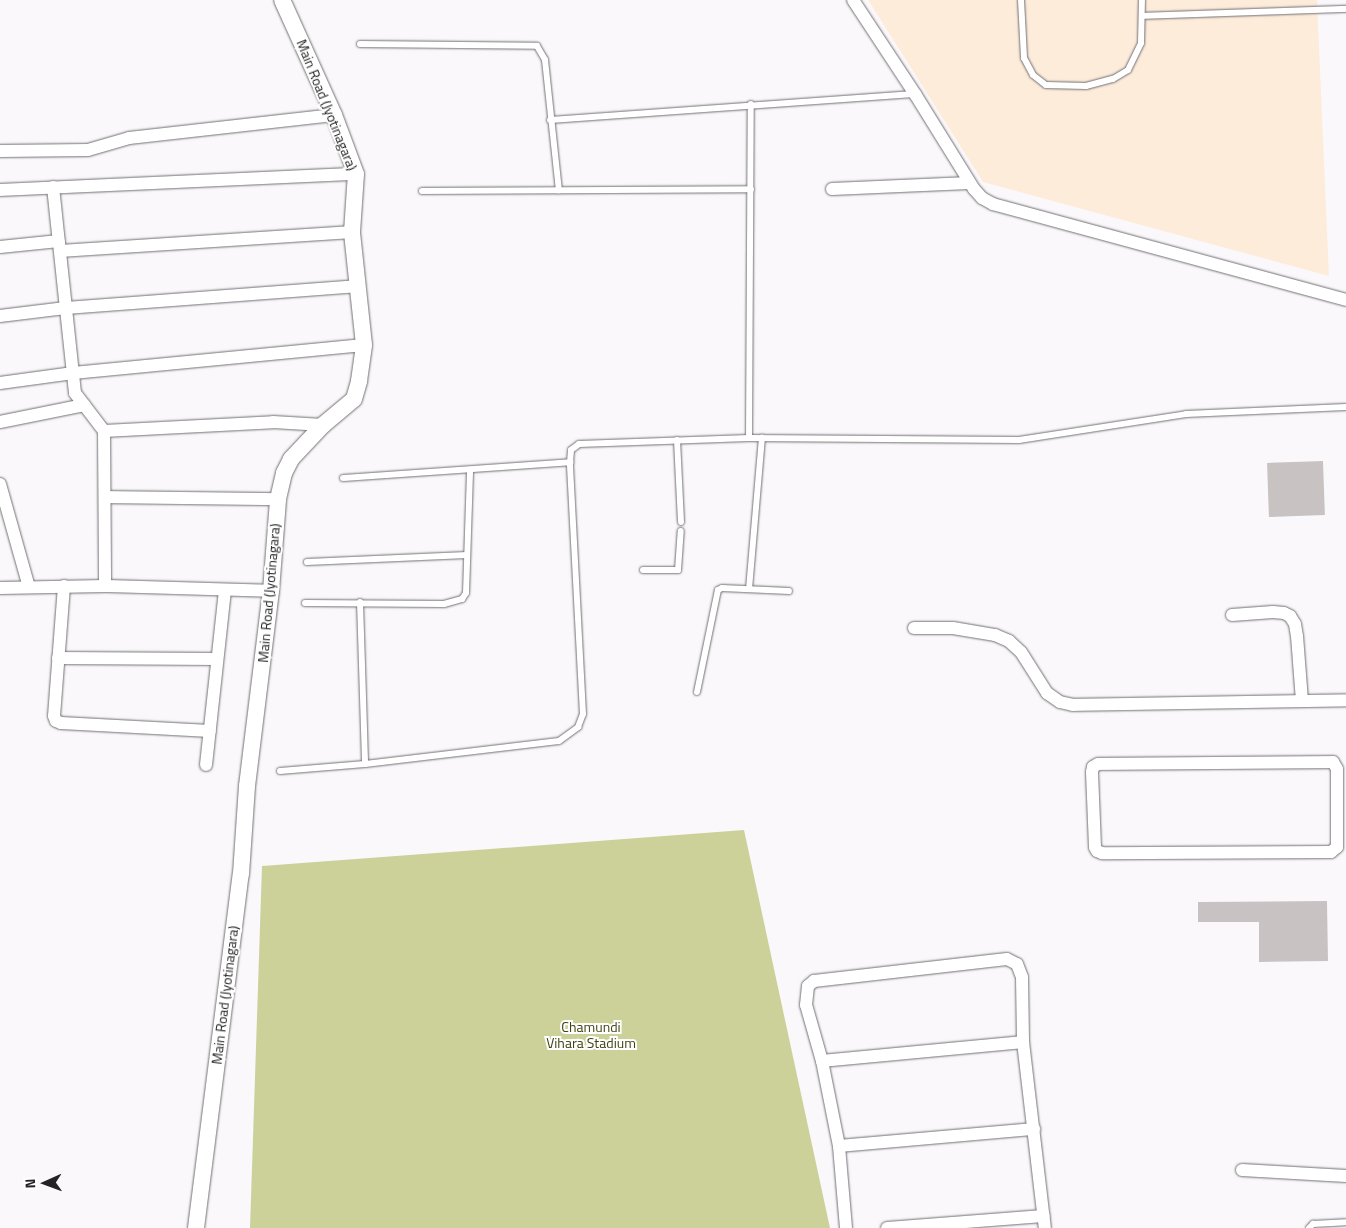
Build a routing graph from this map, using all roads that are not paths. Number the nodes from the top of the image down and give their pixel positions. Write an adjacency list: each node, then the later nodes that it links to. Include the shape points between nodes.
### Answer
1 (282, 0): 10 (street, Main Road (Jyotinagara))
2 (853, 0): 8 (street)
3 (1021, 0): 6 (lane, via 1024,58 1033,75 1046,85 1086,86 1113,79 1128,70 1141,43)
4 (1142, 0): 6 (lane)
5 (1346, 9): 6 (lane)
6 (1142, 16)
7 (360, 44): 11 (lane, via 537,46 545,60)
8 (915, 94): 9 (lane); 14 (street)
9 (751, 104): 11 (lane); 17 (lane)
10 (334, 115): 12 (street, via 129,138 88,150); 13 (street, Main Road (Jyotinagara))
11 (550, 120): 19 (lane)
12 (0, 151)
13 (356, 174): 16 (street); 21 (street, Main Road (Jyotinagara))
14 (969, 183): 18 (street); 25 (street, via 982,198 993,204)
15 (0, 187): 16 (street)
16 (54, 187): 22 (street)
17 (751, 189): 19 (lane); 36 (lane)
18 (832, 189)
19 (559, 190): 20 (lane)
20 (422, 191)
21 (352, 232): 22 (street); 24 (street, Main Road (Jyotinagara))
22 (60, 246): 23 (street); 26 (street)
23 (0, 247)
24 (359, 286): 26 (street); 28 (street, Main Road (Jyotinagara))
25 (1346, 300)
26 (66, 308): 27 (street); 29 (street)
27 (0, 316)
28 (364, 345): 29 (street); 34 (street, Main Road (Jyotinagara), via 354,399)
29 (73, 373): 30 (street); 31 (street, via 75,393)
30 (0, 383)
31 (84, 405): 33 (street); 35 (street)
32 (1346, 407): 37 (lane, via 1186,414 1019,440)
33 (0, 422)
34 (324, 425): 35 (street, via 274,422); 44 (street, Main Road (Jyotinagara), via 286,466)
35 (104, 431): 43 (street)
36 (749, 438): 37 (lane); 38 (lane)
37 (762, 438): 54 (lane)
38 (677, 440): 39 (lane, via 578,444 571,450); 45 (lane)
39 (570, 462): 40 (lane); 68 (lane, via 583,714 578,727 559,741)
40 (470, 470): 41 (lane); 47 (lane)
41 (342, 478)
42 (0, 484): 52 (street)
43 (106, 497): 44 (street); 51 (street)
44 (278, 499): 56 (street, Main Road (Jyotinagara))
45 (681, 522)
46 (681, 531): 49 (lane, via 678,570)
47 (466, 555): 48 (lane); 58 (lane, via 466,593 456,602)
48 (307, 562)
49 (644, 570)
50 (64, 586): 51 (street); 52 (street); 62 (street)
51 (105, 586): 55 (street)
52 (29, 587): 53 (street)
53 (0, 588)
54 (749, 589): 57 (lane); 64 (lane, via 722,588 716,592)
55 (225, 590): 56 (street); 63 (street)
56 (271, 591): 81 (street, Main Road (Jyotinagara))
57 (789, 591)
58 (360, 602): 59 (lane); 68 (lane)
59 (305, 603)
60 (1232, 615): 65 (street, via 1273,612 1290,616 1297,636)
61 (914, 628): 65 (street, via 953,628 995,634 1021,652 1046,693 1060,702 1073,705)
62 (58, 658): 63 (street); 67 (street, via 56,721)
63 (217, 659): 67 (street)
64 (697, 692)
65 (1302, 700): 66 (street)
66 (1346, 700)
67 (210, 731): 69 (street)
68 (365, 764): 70 (lane)
69 (206, 765)
70 (280, 771)
71 (1341, 797): 72 (street); 72 (street, via 1333,762 1105,763 1093,766 1092,772 1093,841 1097,852 1102,853 1331,852 1337,847)
72 (1341, 820)
73 (1023, 1042): 74 (street); 74 (street, via 1022,977 1017,964 1007,959 814,981 808,986 806,1005); 75 (street)
74 (822, 1061): 76 (street)
75 (1034, 1129): 76 (street); 79 (street)
76 (839, 1146): 82 (street)
77 (1242, 1170): 78 (street)
78 (1346, 1176)
79 (1044, 1222): 83 (street)
80 (1346, 1222): 84 (lane, via 1313,1224)
81 (196, 1228)
82 (846, 1228)
83 (887, 1228)
84 (1309, 1228)

